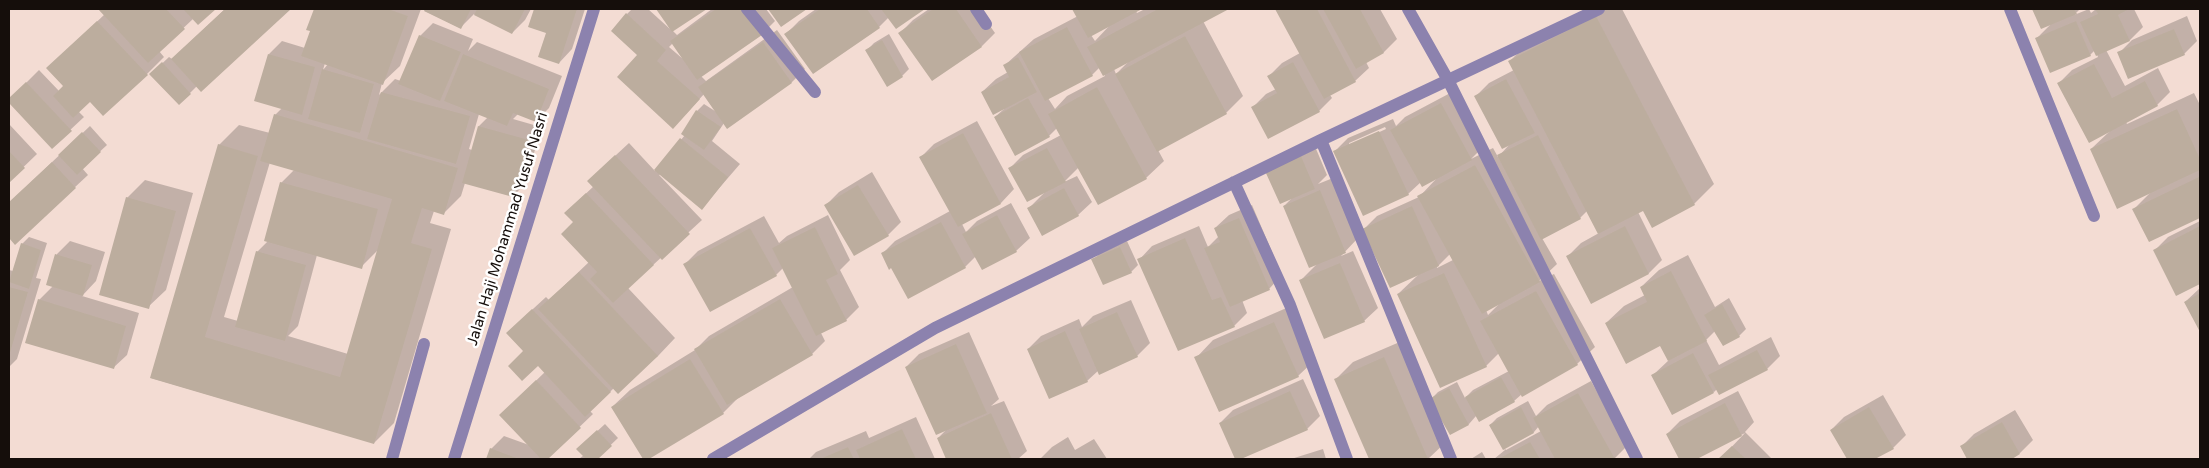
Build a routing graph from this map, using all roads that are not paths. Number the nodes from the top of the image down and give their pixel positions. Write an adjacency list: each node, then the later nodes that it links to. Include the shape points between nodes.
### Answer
1 (594, 9): 15 (street, Jalan Haji Mohammad Yusuf Nasri)
2 (748, 9): 9 (street)
3 (976, 9): 7 (street)
4 (1408, 9): 8 (street)
5 (1599, 9): 8 (street)
6 (2010, 9): 12 (street)
7 (986, 24)
8 (1448, 80): 10 (street); 19 (street)
9 (815, 92)
10 (1321, 140): 11 (street); 18 (street)
11 (1234, 182): 16 (street, via 935,328); 17 (street, via 1290,305)
12 (2094, 216)
13 (424, 344): 14 (street)
14 (392, 459)
15 (454, 459)
16 (713, 459)
17 (1347, 459)
18 (1451, 459)
19 (1637, 459)

